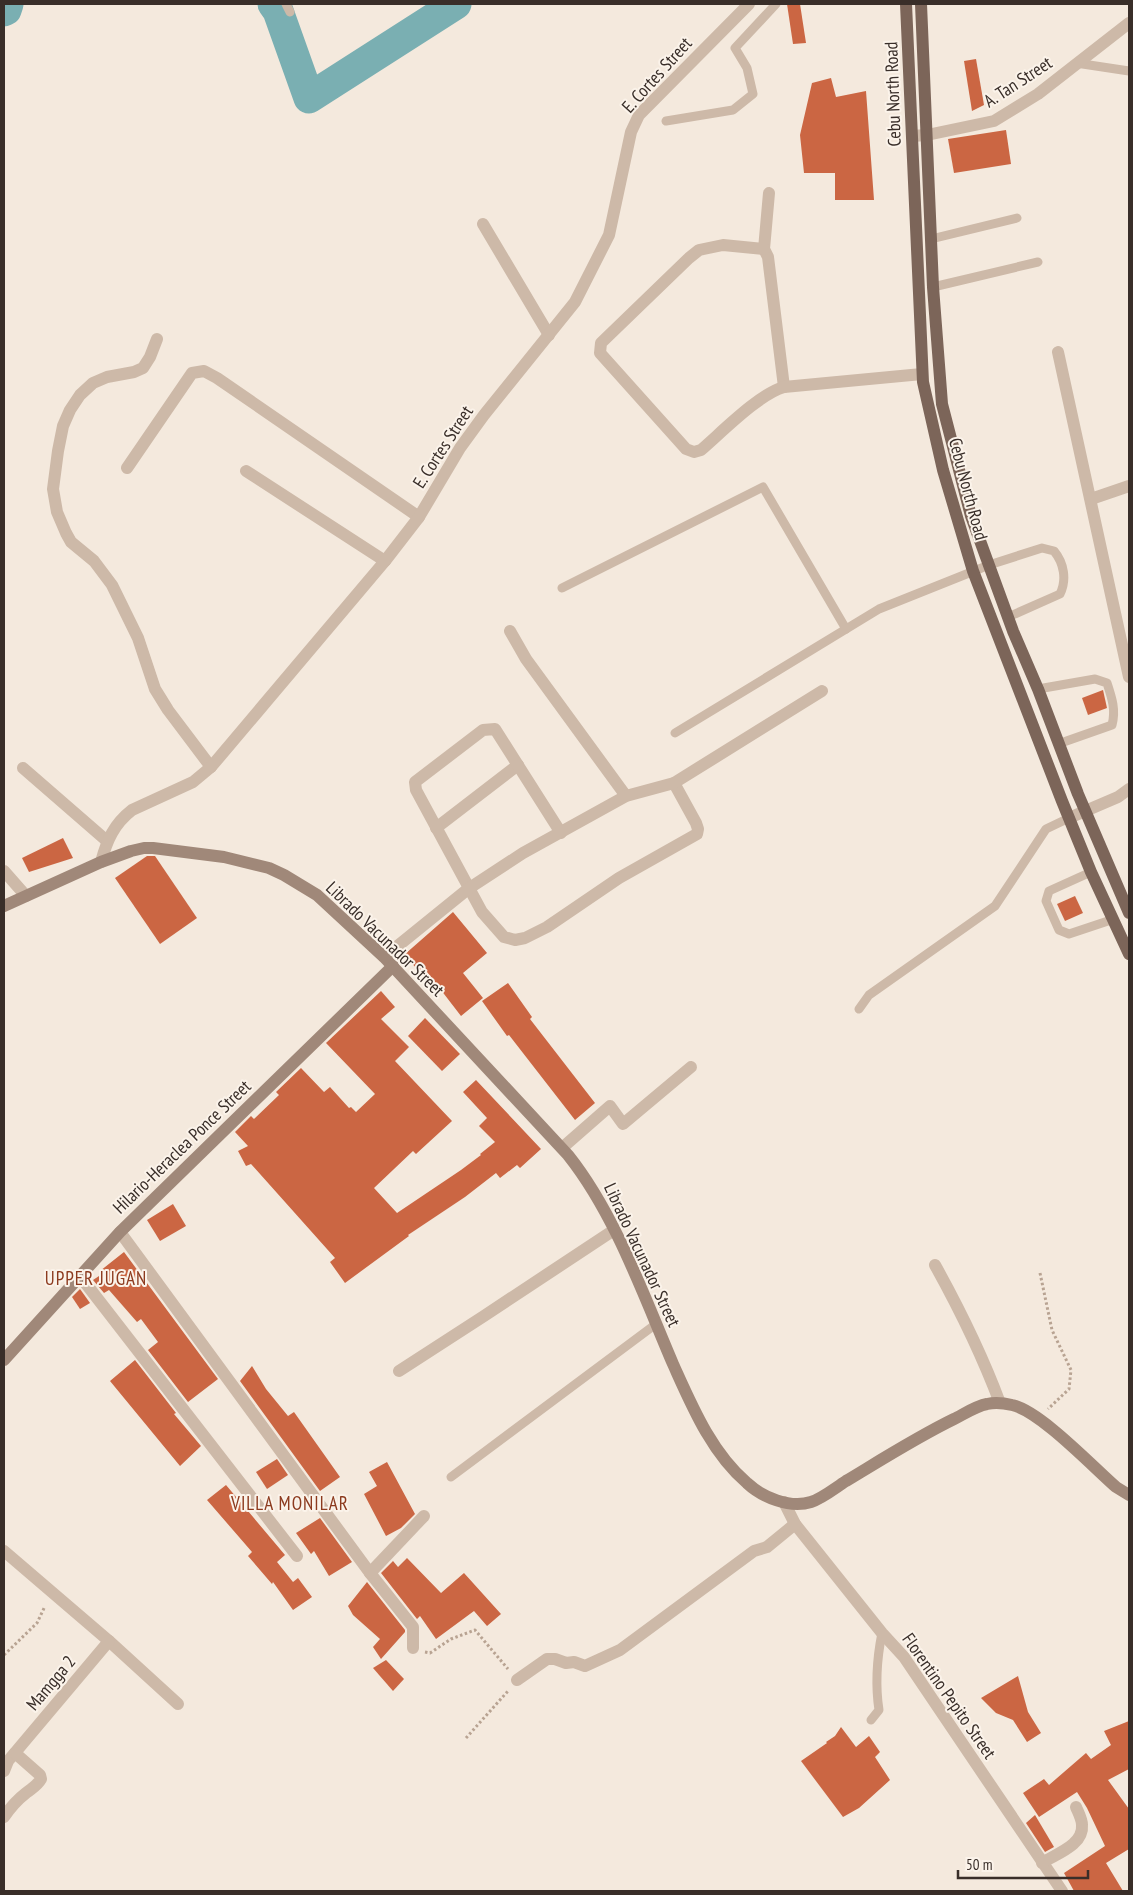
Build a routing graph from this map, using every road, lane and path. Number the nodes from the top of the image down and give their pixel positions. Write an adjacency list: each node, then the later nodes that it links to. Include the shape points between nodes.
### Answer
1 (749, 4): 18 (street, E. Cortes Street, via 639,115 631,132 608,235 575,302)
2 (776, 4): 8 (lane, via 735,48 747,68 753,94 733,110)
3 (906, 4): 10 (main road, Cebu North Road)
4 (921, 4): 9 (main road, Cebu North Road)
5 (1129, 23): 6 (street, A. Tan Street)
6 (1076, 64): 7 (lane); 9 (street, A. Tan Street, via 1038,94 994,121)
7 (1129, 71)
8 (666, 121)
9 (927, 135): 10 (street, A. Tan Street); 14 (main road, Cebu North Road)
10 (912, 136): 21 (main road, Cebu North Road)
11 (769, 193): 15 (street)
12 (1017, 218): 14 (lane)
13 (482, 224): 18 (street)
14 (931, 239): 17 (main road, Cebu North Road)
15 (764, 249): 22 (street, via 768,257); 22 (street, via 723,245 700,250 601,343 600,354 686,449 694,452 701,450 764,397)
16 (1038, 262): 17 (lane)
17 (933, 287): 29 (main road, Cebu North Road, via 942,404 971,516)
18 (550, 335): 27 (street, E. Cortes Street, via 460,448)
19 (157, 339): 41 (street, via 143,368 107,377 93,383 80,395 63,426 53,489 57,512 71,542 94,561 112,585 138,638 155,689)
20 (1058, 352): 26 (street)
21 (922, 374): 22 (street); 30 (main road, Cebu North Road, via 943,470)
22 (784, 386)
23 (127, 468): 27 (street, via 192,373 204,371)
24 (246, 471): 28 (street)
25 (1129, 486): 26 (street)
26 (1091, 499): 35 (street)
27 (418, 517): 28 (street, E. Cortes Street)
28 (385, 562): 41 (street, E. Cortes Street)
29 (988, 565): 30 (lane); 32 (main road, Cebu North Road); 32 (lane, via 1042,548 1054,550 1059,557 1064,584 1060,594)
30 (973, 572): 33 (lane, via 879,609); 47 (main road, Cebu North Road)
31 (562, 588): 33 (lane, via 762,487)
32 (1008, 616): 36 (main road, Cebu North Road)
33 (846, 629): 38 (lane)
34 (510, 631): 45 (street, via 526,659)
35 (1129, 676)
36 (1038, 689): 39 (main road, Cebu North Road); 39 (lane, via 1095,679 1107,683 1110,691 1115,715 1112,725)
37 (822, 691): 43 (street)
38 (675, 733)
39 (1058, 744): 46 (main road, Cebu North Road)
40 (518, 765): 48 (street); 48 (street, via 495,728 483,730 415,782); 49 (street)
41 (212, 767): 50 (street, E. Cortes Street, via 193,782 132,810)
42 (22, 768): 50 (street)
43 (674, 783): 45 (street); 54 (street, via 696,823 697,834 525,938 504,937 482,912)
44 (1129, 789): 46 (street)
45 (626, 796): 49 (street)
46 (1086, 812): 47 (street); 57 (main road, Cebu North Road)
47 (1069, 818): 53 (main road, Cebu North Road); 61 (lane, via 1046,829 995,906 869,995)
48 (436, 828): 54 (street)
49 (561, 833): 54 (street)
50 (107, 841): 51 (street, E. Cortes Street)
51 (102, 862): 55 (street, Librado Vacunador Street); 60 (street, Librado Vacunador Street, via 130,851 153,848 224,857 269,868 317,896)
52 (4, 872): 55 (street)
53 (1092, 872): 58 (main road, Cebu North Road); 58 (lane, via 1049,890 1046,901 1058,930 1069,934)
54 (468, 889): 60 (street)
55 (26, 896): 56 (street, Librado Vacunador Street)
56 (4, 906)
57 (1129, 913)
58 (1114, 919): 59 (main road, Cebu North Road)
59 (1129, 954)
60 (388, 962): 63 (street, Librado Vacunador Street); 65 (street, Hilario-Heraclea Ponce Street)
61 (859, 1009)
62 (691, 1067): 63 (street, via 623,1124 610,1106)
63 (562, 1148): 64 (street, Librado Vacunador Street, via 585,1176)
64 (614, 1230): 69 (street, Librado Vacunador Street); 71 (street)
65 (120, 1232): 68 (street, Hilario-Heraclea Ponce Street); 81 (street)
66 (935, 1265): 72 (street, via 986,1364)
67 (1040, 1273): 73 (path, via 1052,1330 1071,1370 1069,1389)
68 (80, 1276): 70 (street, Hilario-Heraclea Ponce Street); 80 (street)
69 (656, 1324): 74 (lane); 76 (street, Librado Vacunador Street, via 686,1393 722,1457 749,1485)
70 (4, 1360)
71 (399, 1371)
72 (1000, 1403): 73 (street, via 1014,1405); 76 (street, Librado Vacunador Street, via 987,1404 939,1426 810,1502)
73 (1038, 1418): 75 (street)
74 (451, 1476)
75 (1129, 1496)
76 (784, 1502): 78 (street, Florentino Pepito Street)
77 (424, 1516): 81 (street)
78 (795, 1524): 83 (street, Florentino Pepito Street); 87 (street, via 768,1548 754,1551 620,1650 585,1666 547,1659)
79 (4, 1551): 82 (street)
80 (297, 1556)
81 (370, 1573): 85 (street, via 414,1627)
82 (51, 1594): 84 (street); 86 (path, via 37,1623)
83 (882, 1633): 89 (lane, via 878,1655 879,1710); 95 (street, Florentino Pepito Street, via 904,1657)
84 (108, 1641): 88 (street); 91 (street, Mamgga 2)
85 (413, 1648): 87 (path, via 430,1653 451,1639 475,1630)
86 (4, 1655)
87 (517, 1680): 90 (path)
88 (178, 1704)
89 (871, 1720)
90 (466, 1738)
91 (15, 1752): 92 (street, Mamgga 2); 94 (street, via 41,1779)
92 (4, 1771)
93 (1076, 1806): 95 (street, via 1082,1825 1078,1841)
94 (4, 1817)
95 (1042, 1863): 96 (street, Florentino Pepito Street)
96 (1062, 1891)

